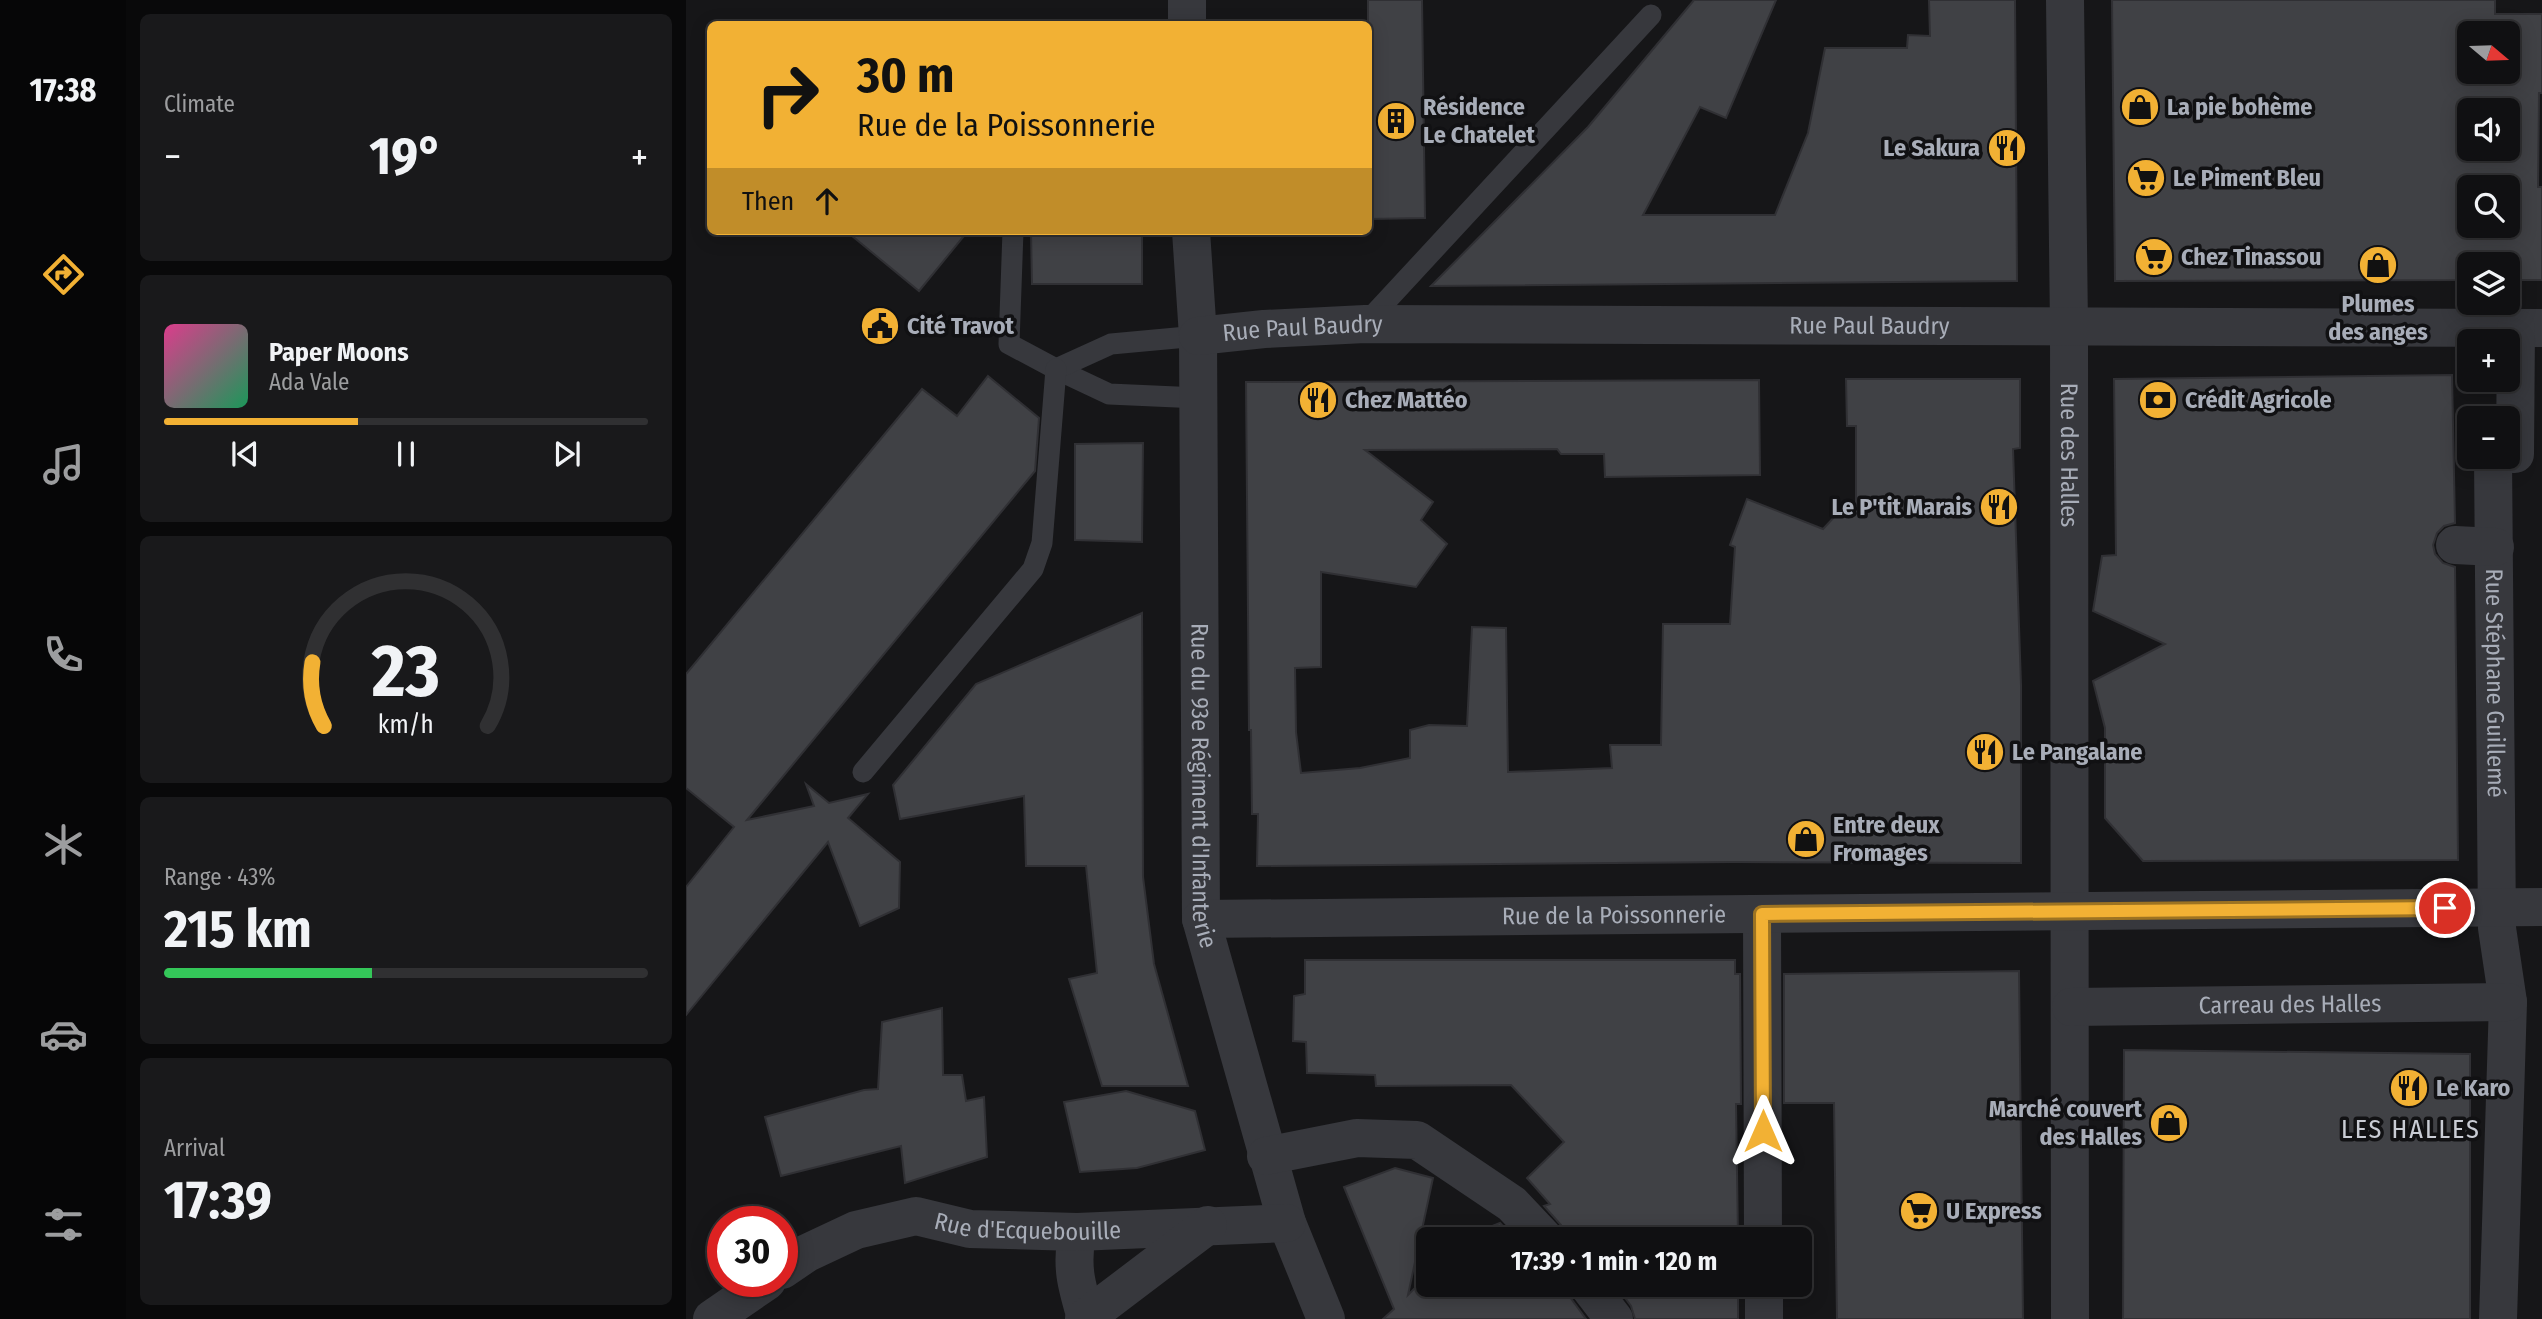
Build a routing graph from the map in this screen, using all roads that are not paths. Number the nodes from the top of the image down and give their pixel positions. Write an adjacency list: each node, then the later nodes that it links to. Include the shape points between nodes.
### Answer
1 (1186, 0): 4 (street)
2 (2065, 0): 8 (street, Rue des Halles)
3 (1651, 15): 7 (lane)
4 (1187, 21)
5 (1013, 235): 11 (lane, via 1009,344)
6 (1191, 235): 10 (street, Rue du 93e Régiment d'Infanterie)
7 (1365, 324): 8 (street, Rue Paul Baudry); 10 (street, Rue Paul Baudry)
8 (2069, 327): 9 (street, Rue Paul Baudry); 20 (street, Rue des Halles)
9 (2529, 328): 13 (street)
10 (1198, 336): 11 (lane, via 1111,344); 12 (street, Rue du 93e Régiment d'Infanterie)
11 (1056, 369): 12 (lane, via 1109,394); 17 (lane, via 1042,543 1034,569)
12 (1199, 398): 22 (street, Rue du 93e Régiment d'Infanterie)
13 (2520, 409)
14 (2493, 469): 16 (street, Rue Stéphane Guillemé)
15 (2455, 545): 16 (street)
16 (2495, 547): 18 (street, Rue Stéphane Guillemé)
17 (863, 772)
18 (2498, 907): 19 (street, Rue de la Poissonnerie); 20 (street, Rue de la Poissonnerie); 23 (street)
19 (2542, 907)
20 (2070, 910): 21 (street, Rue de la Poissonnerie); 24 (street)
21 (1762, 914): 22 (street, Rue de la Poissonnerie); 29 (street)
22 (1201, 919): 25 (street, Rue du 93e Régiment d'Infanterie)
23 (2508, 1002): 24 (street, Carreau des Halles); 41 (street)
24 (2071, 1007): 40 (street)
25 (1266, 1156): 26 (street, Rue du 93e Régiment d'Infanterie); 28 (street, via 1357,1138 1417,1140 1512,1204)
26 (1287, 1223): 27 (street, Rue d'Ecquebouille); 37 (street, Rue du 93e Régiment d'Infanterie)
27 (1208, 1225): 30 (street, Rue d'Ecquebouille); 36 (street)
28 (1534, 1227)
29 (1763, 1227)
30 (1077, 1232): 31 (street, Rue d'Ecquebouille, via 970,1229 916,1216 856,1230); 36 (street, via 1074,1277)
31 (798, 1259)
32 (744, 1297): 35 (street)
33 (1597, 1297): 38 (street)
34 (1764, 1297): 39 (street)
35 (712, 1319)
36 (1085, 1319)
37 (1326, 1319)
38 (1614, 1319)
39 (1764, 1319)
40 (2070, 1319)
41 (2498, 1319)

